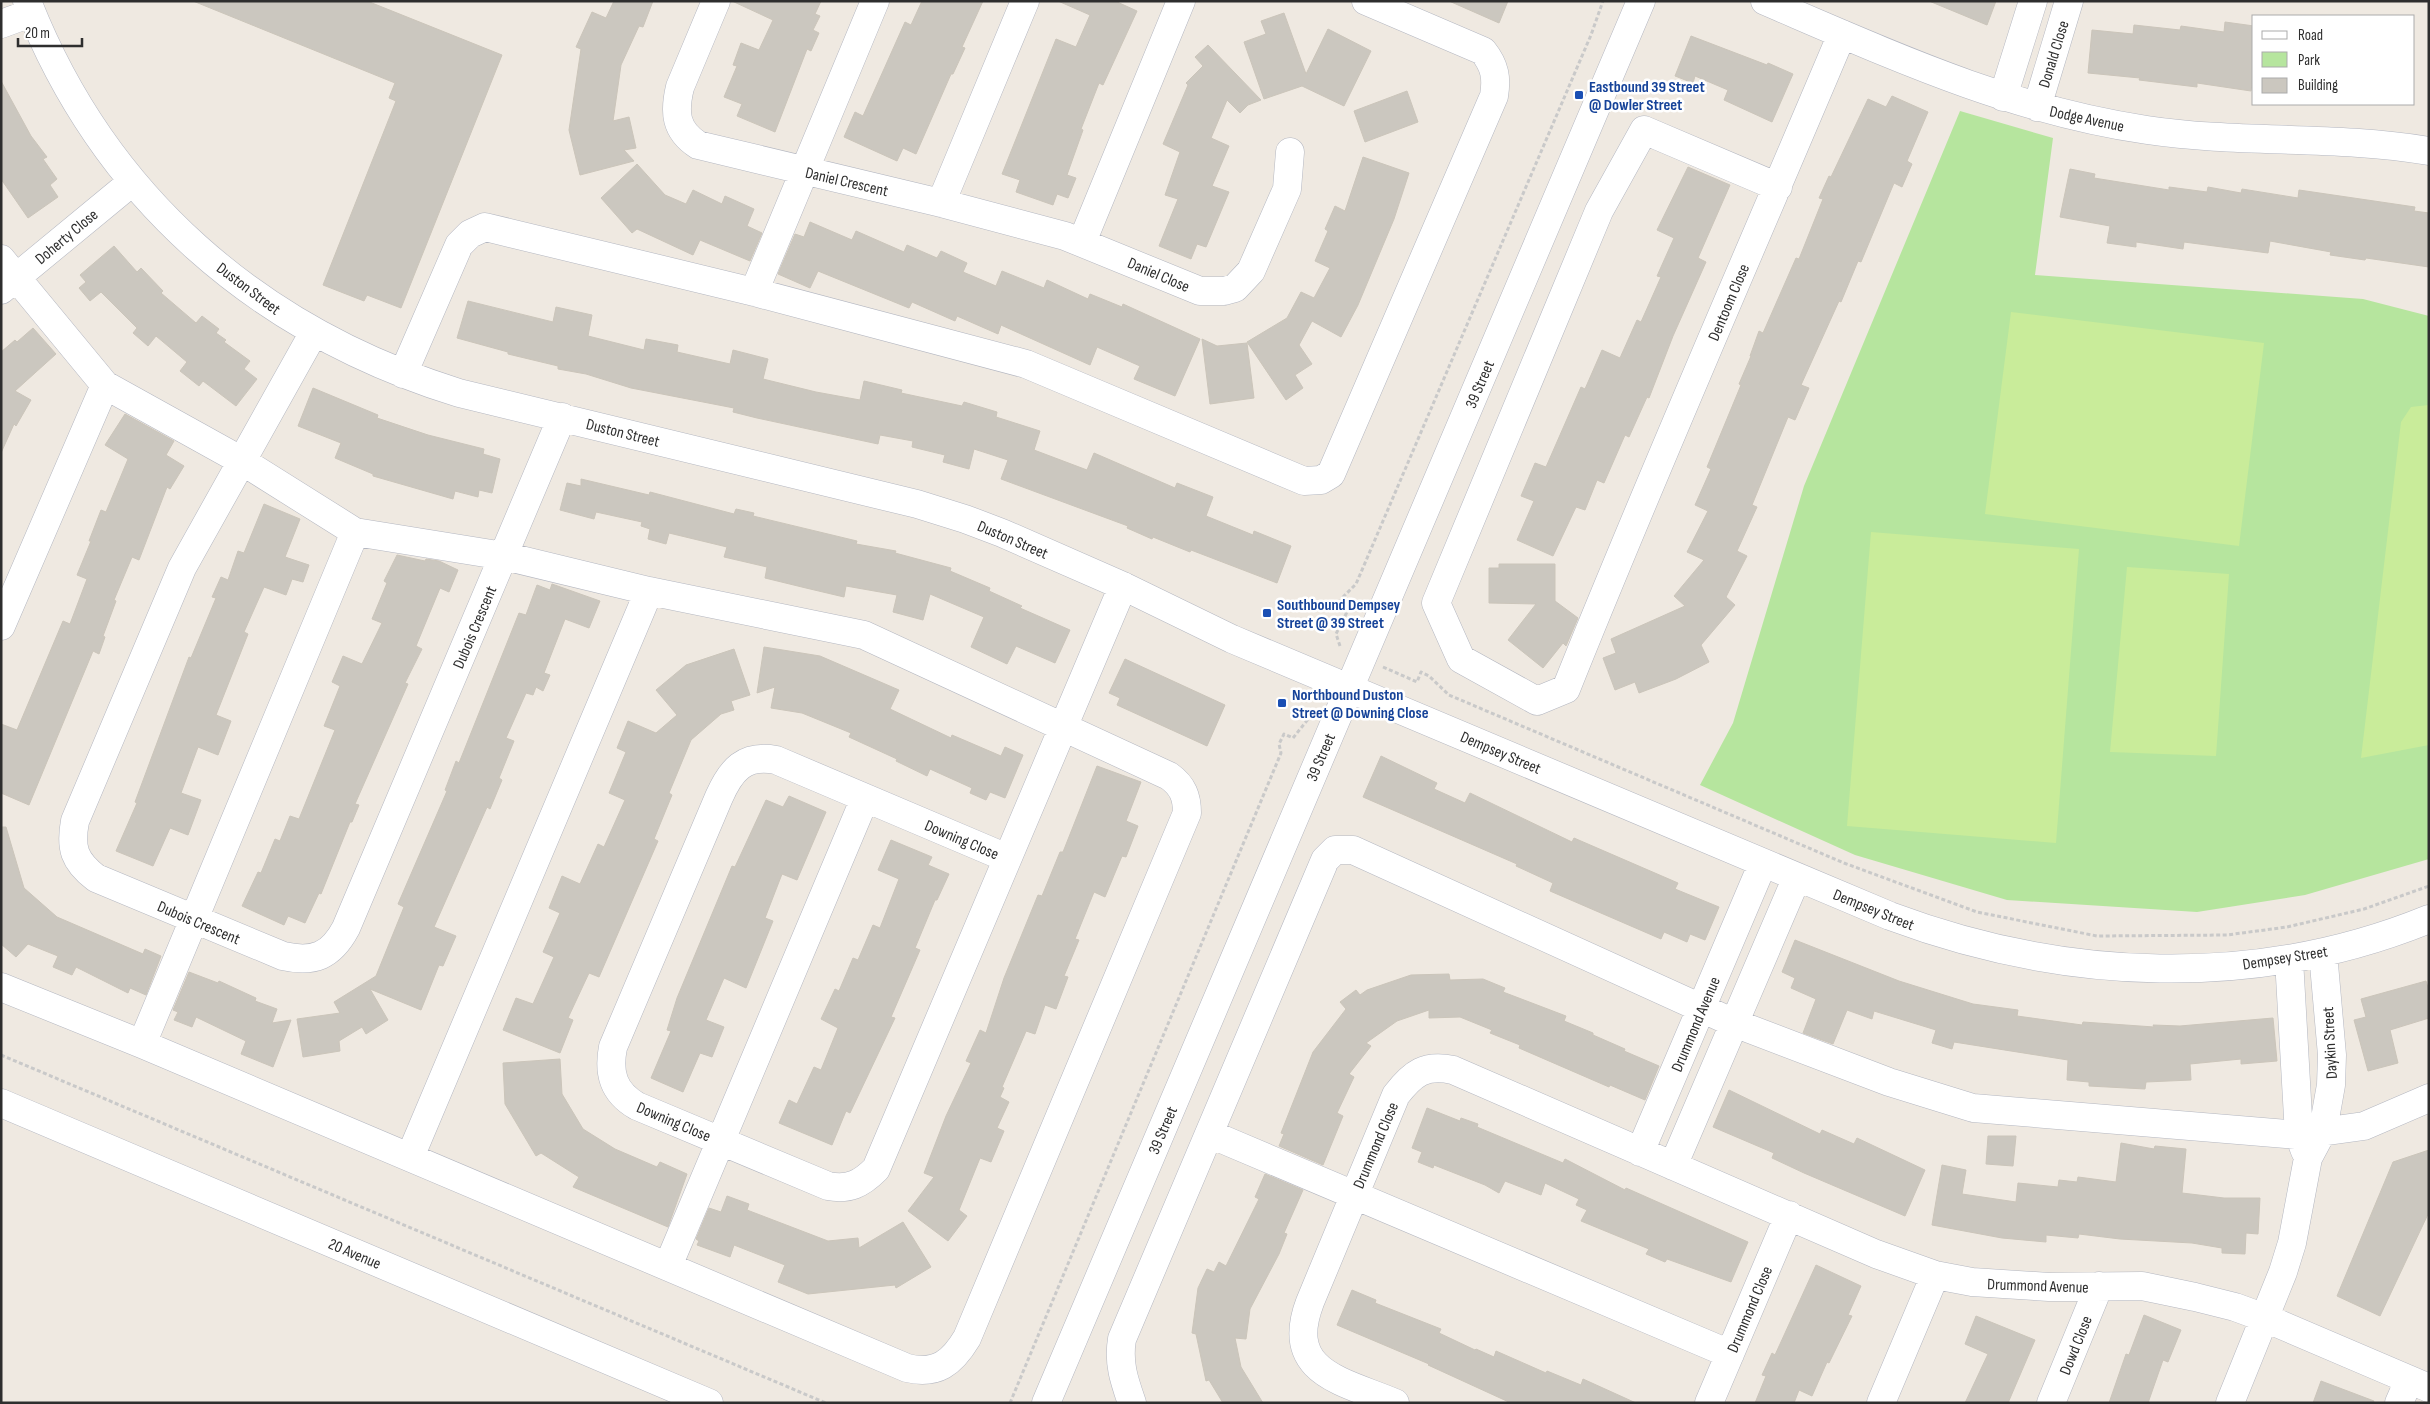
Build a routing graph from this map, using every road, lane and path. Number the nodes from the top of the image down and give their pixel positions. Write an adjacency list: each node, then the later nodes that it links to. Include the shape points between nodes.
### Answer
1 (716, 1): 18 (street, Daniel Crescent, via 680,87 676,113 682,131 698,145)
2 (874, 1): 18 (street)
3 (1025, 1): 21 (street)
4 (1180, 1): 22 (street)
5 (1366, 1): 24 (street, via 1482,51 1493,63 1497,82 1494,96 1331,474 1321,480 1304,482 1026,364)
6 (1603, 1): 35 (path, via 1356,584 1338,607 1348,612 1336,634)
7 (1641, 1): 37 (street, 39 Street)
8 (1765, 1): 13 (street, Dodge Avenue)
9 (2033, 1): 14 (street)
10 (2069, 1): 15 (street, Donald Close)
11 (29, 7): 12 (street); 19 (street, Duston Street, via 76,103)
12 (1, 24)
13 (1842, 34): 14 (street, Dodge Avenue); 20 (street, Dentoom Close)
14 (2003, 97): 15 (street, Dodge Avenue)
15 (2037, 107): 16 (street, Dodge Avenue, via 2097,121 2179,134 2332,140)
16 (2429, 151)
17 (1290, 152): 22 (street, Daniel Close, via 1287,189 1251,271 1235,288 1200,291)
18 (802, 171): 21 (street, Daniel Crescent); 24 (street)
19 (132, 182): 23 (street, Doherty Close); 25 (street, Duston Street, via 179,231 227,273)
20 (1778, 187): 20 (street, Dentoom Close, via 1566,689 1537,701 1461,659 1436,603 1599,211 1644,130)
21 (941, 203): 22 (street, Daniel Close)
22 (1082, 242)
23 (6, 276): 27 (street)
24 (754, 292): 26 (street, via 485,227 470,234 459,245)
25 (314, 332): 26 (street, Duston Street); 29 (street, Dubois Crescent)
26 (403, 374): 28 (street, Duston Street, via 459,392)
27 (105, 385): 29 (street); 34 (street)
28 (562, 417): 31 (street, Dubois Crescent); 32 (street, Duston Street, via 965,518)
29 (242, 461): 30 (street); 46 (street, Dubois Crescent, via 173,588 73,833 78,862 92,874)
30 (355, 532): 31 (street); 46 (street)
31 (504, 556): 33 (street); 46 (street, Dubois Crescent, via 339,942 329,952 294,959)
32 (1123, 586): 37 (street, Duston Street, via 1232,639); 39 (street, Downing Close)
33 (649, 591): 39 (street, via 864,635); 60 (street)
34 (1, 626)
35 (1338, 639)
36 (1388, 670): 44 (path, via 1417,682 1421,672 1449,695 1844,864 1977,912 2097,936 2227,935 2324,919)
37 (1349, 688): 42 (street, Dempsey Street); 73 (street, 39 Street)
38 (1309, 717): 72 (path, via 1293,738 1284,734 1279,744 1281,753)
39 (1063, 726): 41 (street, Downing Close); 64 (street, via 1169,776 1184,792 1187,813 960,1350 941,1367 931,1370 907,1368)
40 (865, 798): 41 (street, Downing Close); 57 (street); 57 (street, Downing Close, via 776,760 755,758 746,762 726,781 647,966 613,1047 610,1061 614,1085 637,1106)
41 (1007, 858): 57 (street, Downing Close, via 883,1156 871,1174 849,1188 828,1186)
42 (1763, 863): 43 (street, Dempsey Street); 50 (street, Drummond Avenue)
43 (1797, 877): 48 (street, Dempsey Street, via 1942,935 2056,960 2146,970); 51 (street)
44 (2429, 886)
45 (2429, 919): 47 (street, Dempsey Street)
46 (194, 920): 52 (street)
47 (2322, 953): 48 (street, Dempsey Street); 58 (street, Daykin Street, via 2332,1055 2331,1086)
48 (2290, 959): 58 (street, Daykin Street, via 2295,1035)
49 (1, 987): 52 (street)
50 (1701, 1008): 51 (street); 56 (street, via 1353,850 1335,850 1325,860); 59 (street, Drummond Avenue)
51 (1734, 1023): 58 (street, via 1889,1082 1973,1108); 61 (street)
52 (142, 1044): 60 (street)
53 (1, 1055): 71 (path)
54 (2429, 1098): 58 (street, via 2364,1126)
55 (1, 1103): 70 (street, 20 Avenue)
56 (1210, 1134): 62 (street); 74 (street, via 1122,1339 1121,1371)
57 (721, 1141): 64 (street)
58 (2310, 1141): 67 (street, Daykin Street, via 2292,1243)
59 (1640, 1152): 61 (street, Drummond Avenue); 62 (street, Drummond Close, via 1453,1070 1430,1068 1406,1081 1396,1095)
60 (410, 1157): 64 (street)
61 (1673, 1166): 63 (street, Drummond Avenue)
62 (1355, 1194): 68 (street); 75 (street, Drummond Close, via 1304,1317 1304,1346 1314,1364 1323,1371)
63 (1788, 1215): 65 (street, Drummond Avenue); 68 (street, Drummond Close)
64 (668, 1266)
65 (1935, 1276): 66 (street, Drummond Avenue, via 2006,1286); 77 (street)
66 (2099, 1286): 67 (street, Drummond Avenue, via 2142,1286 2172,1291); 78 (street, Dowd Close)
67 (2265, 1318): 69 (street, Drummond Avenue); 79 (street, Daykin Street)
68 (1730, 1354): 76 (street, Drummond Close)
69 (2412, 1390)
70 (709, 1403)
71 (826, 1403)
72 (1010, 1403)
73 (1046, 1403)
74 (1132, 1403)
75 (1395, 1403)
76 (1709, 1403)
77 (1881, 1403)
78 (2051, 1403)
79 (2230, 1403)

